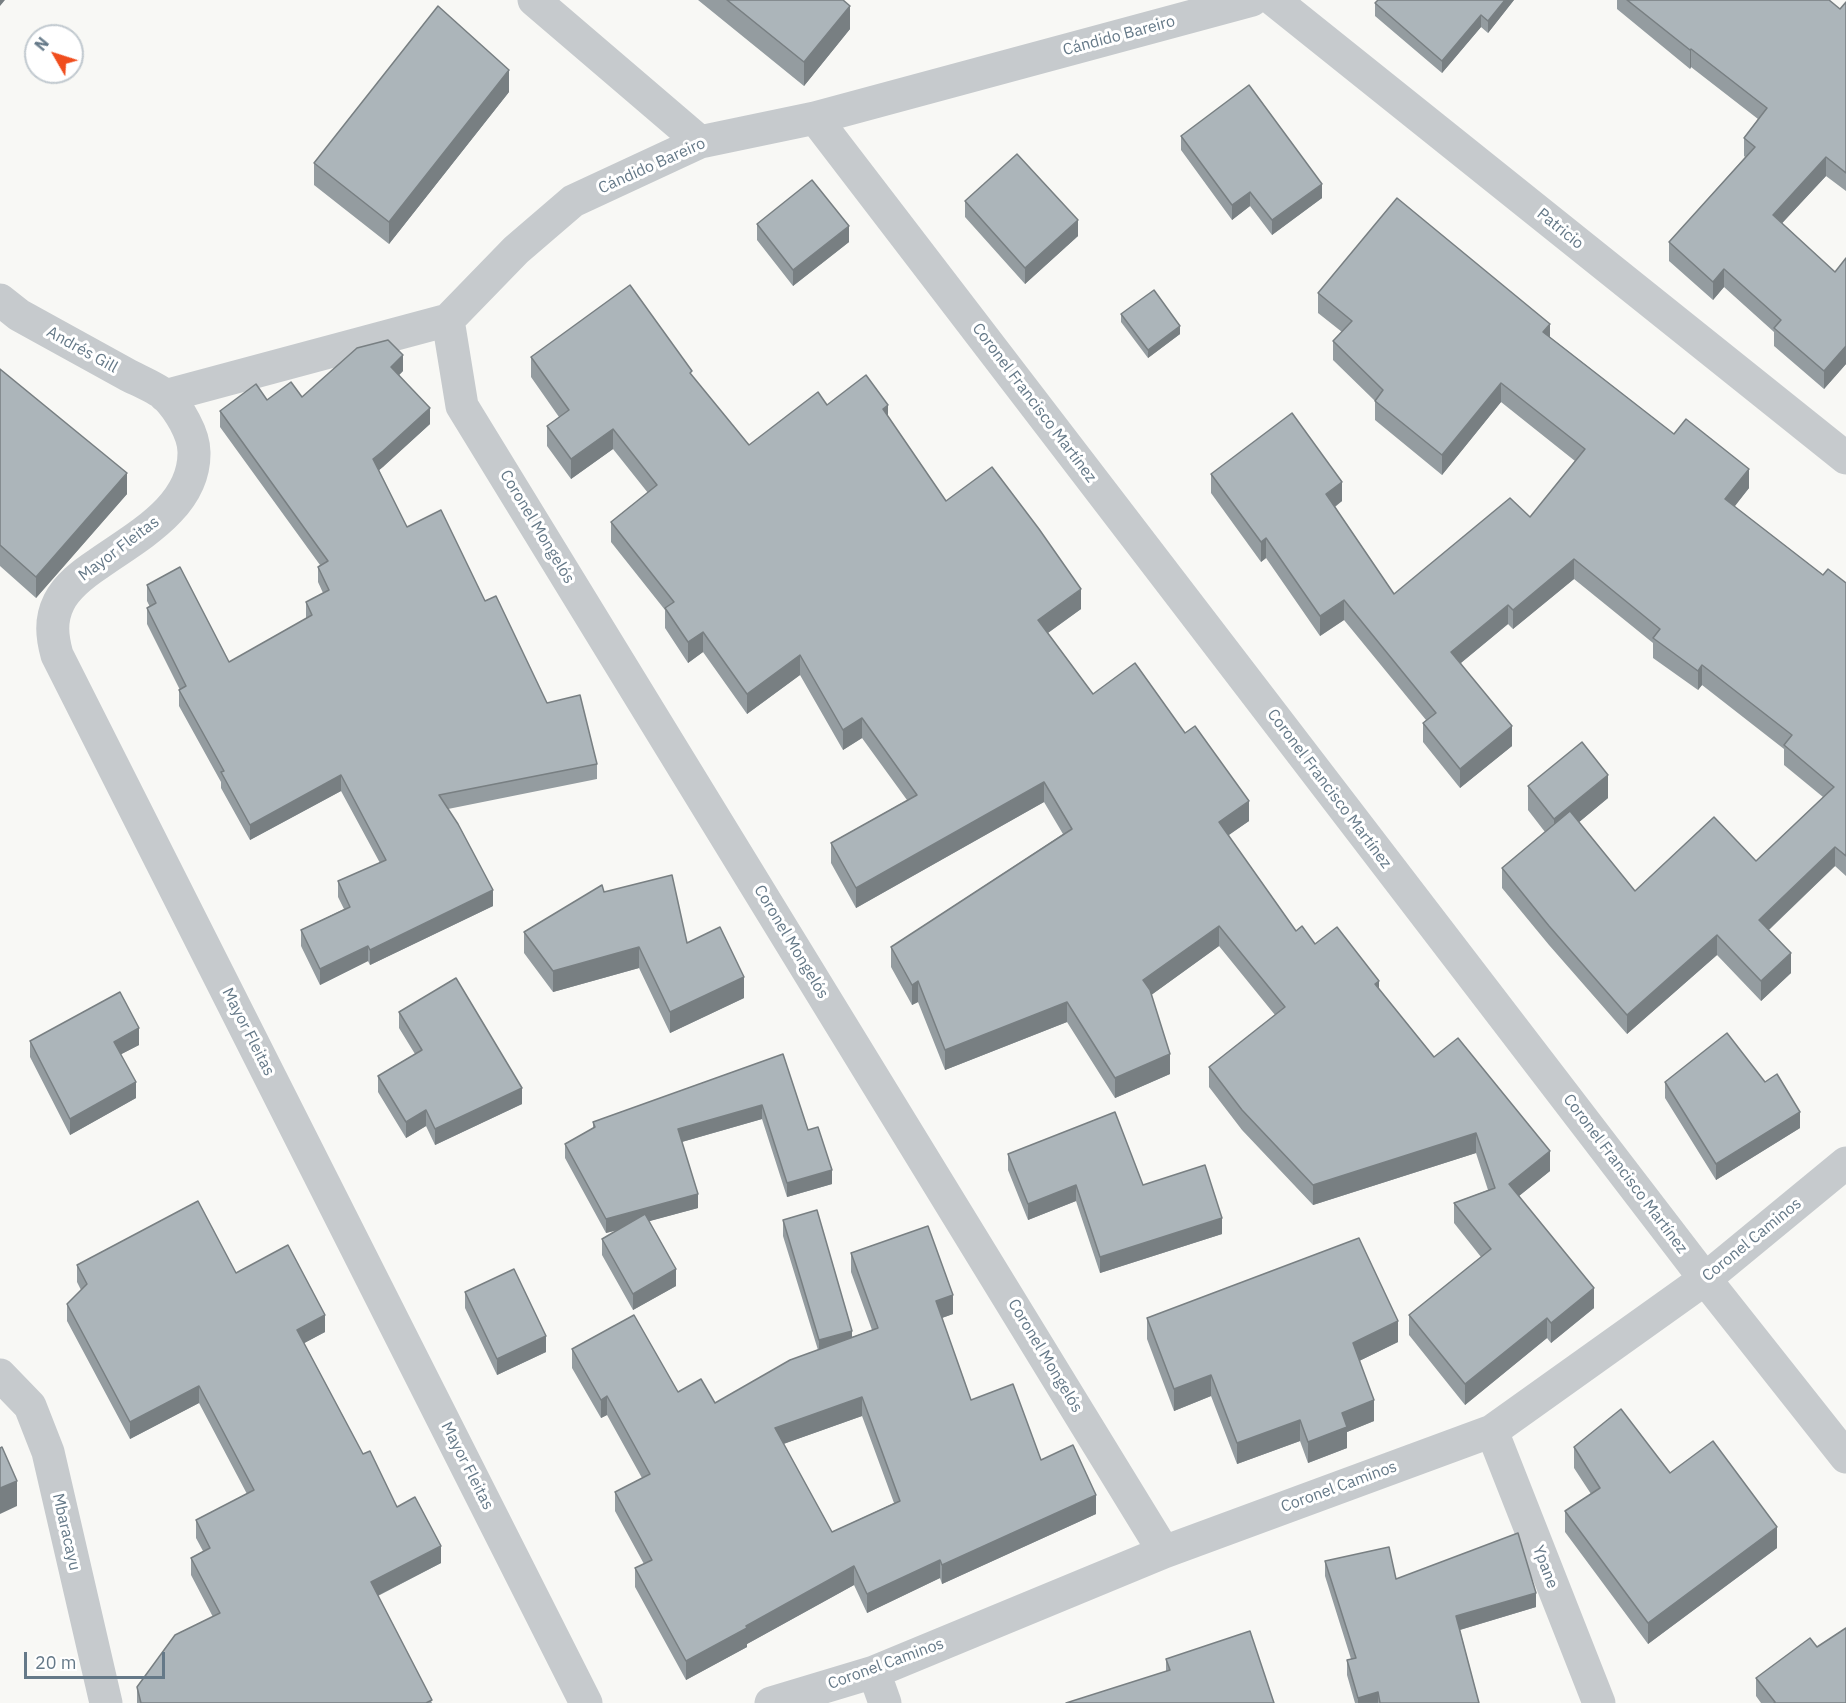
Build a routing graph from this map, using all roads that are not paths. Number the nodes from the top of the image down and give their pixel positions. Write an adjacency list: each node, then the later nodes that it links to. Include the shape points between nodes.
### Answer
1 (534, 0): 5 (street)
2 (1252, 0): 4 (street, Cándido Bareiro)
3 (1274, 0): 9 (street, Patricio)
4 (815, 118): 5 (street, Cándido Bareiro); 11 (street, Coronel Francisco Martínez)
5 (700, 142): 7 (street, Cándido Bareiro, via 573,201 516,250)
6 (0, 300): 8 (street, Andrés Gill, via 18,315)
7 (448, 320): 8 (street); 15 (street, Coronel Mongelós, via 462,406)
8 (165, 396): 18 (street, Mayor Fleitas, via 186,424 194,444 194,462 187,482 177,502 152,525 71,585 59,601 53,619 57,655)
9 (1846, 458)
10 (1846, 1162): 11 (street, Coronel Caminos)
11 (1705, 1279): 13 (street, Coronel Caminos); 14 (street, Coronel Francisco Martínez)
12 (0, 1375): 17 (street, Mbaracayu, via 30,1406 48,1452)
13 (1492, 1431): 15 (street, Coronel Caminos); 21 (street, Ypane)
14 (1846, 1457)
15 (1164, 1552): 16 (street, Coronel Caminos)
16 (874, 1672): 19 (street, Coronel Caminos); 20 (street)
17 (106, 1703)
18 (586, 1703)
19 (771, 1703)
20 (885, 1703)
21 (1599, 1703)

